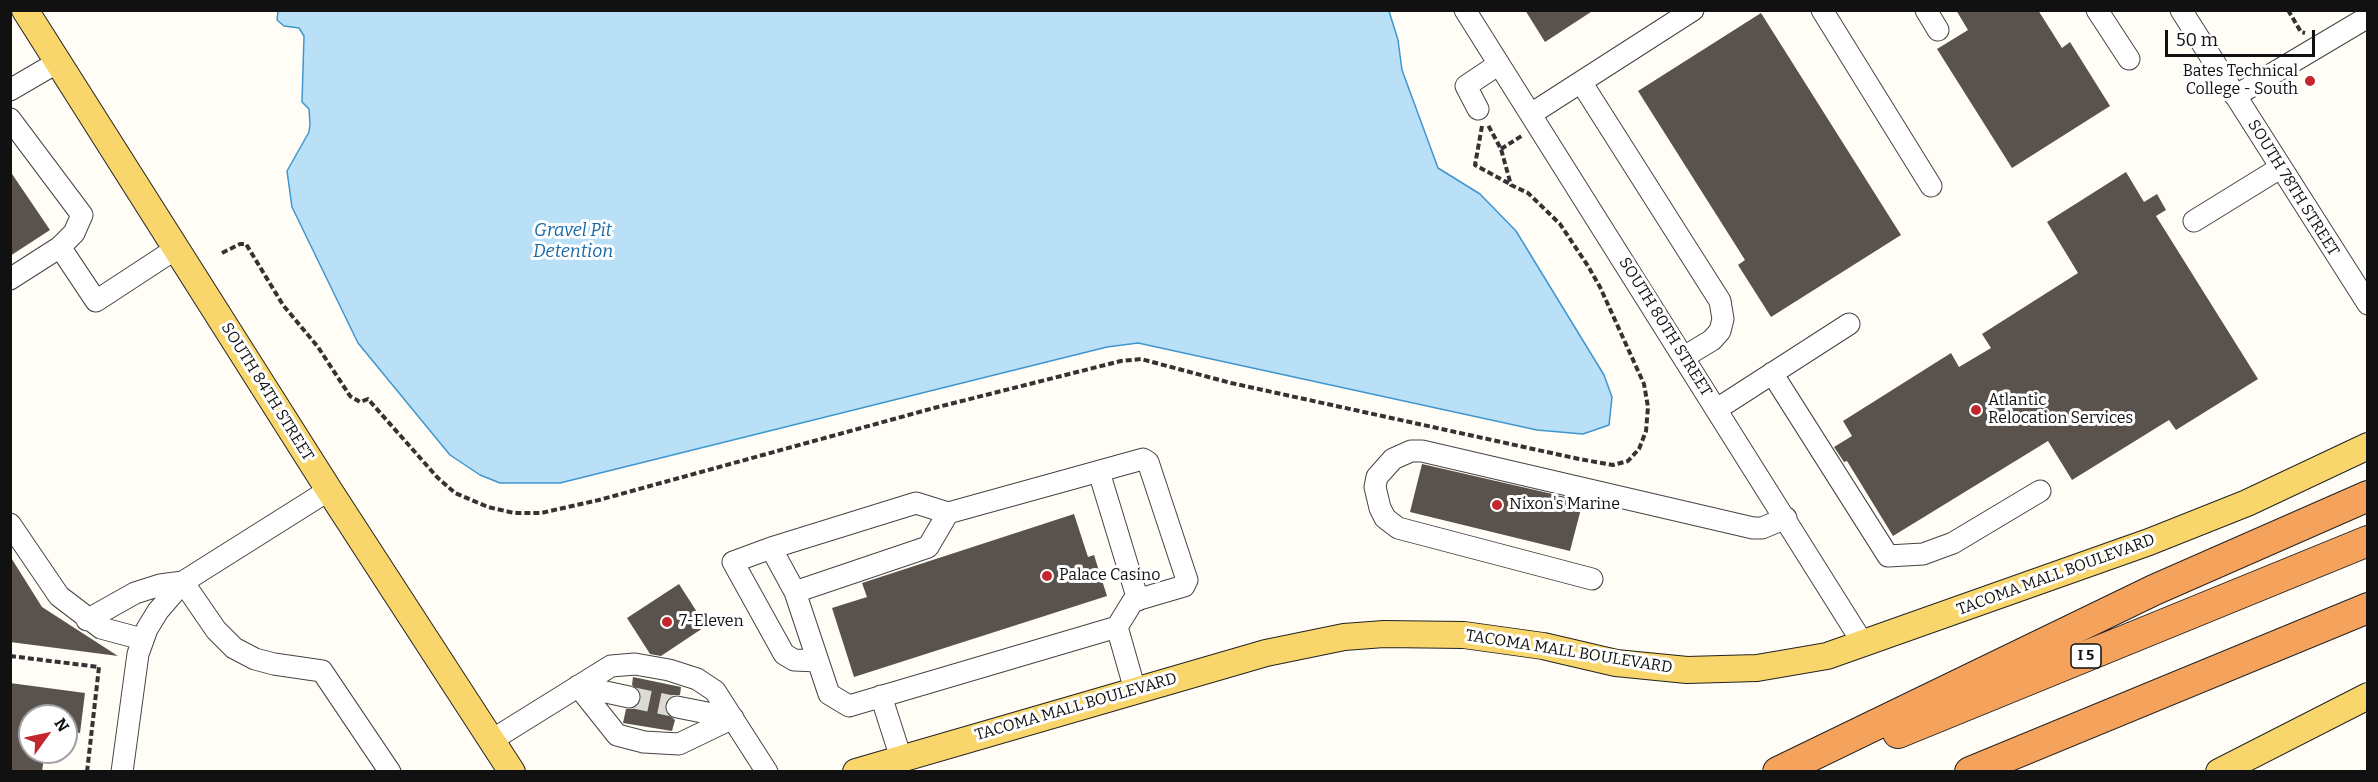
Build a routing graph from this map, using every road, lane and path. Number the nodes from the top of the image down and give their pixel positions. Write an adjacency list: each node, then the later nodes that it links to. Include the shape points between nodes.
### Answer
1 (26, 10): 13 (main road, SOUTH 84TH STREET)
2 (1465, 10): 14 (street, SOUTH 80TH STREET)
3 (1693, 10): 15 (street)
4 (1822, 10): 24 (street)
5 (1926, 10): 10 (street)
6 (2097, 10): 12 (street)
7 (2181, 10): 17 (street, SOUTH 78TH STREET)
8 (2288, 10): 11 (path, via 2301,32 2308,34)
9 (2367, 17): 17 (street)
10 (1938, 30)
11 (2314, 30)
12 (2129, 59)
13 (58, 62): 16 (street); 27 (main road, SOUTH 84TH STREET)
14 (1499, 64): 18 (street, via 1466,86); 20 (street, SOUTH 80TH STREET)
15 (1581, 82): 20 (street); 32 (street, via 1720,301 1720,331)
16 (10, 90)
17 (2235, 96): 22 (street, SOUTH 78TH STREET)
18 (1478, 109)
19 (10, 119): 26 (street, via 82,215 74,233)
20 (1528, 124): 21 (path); 32 (street, SOUTH 80TH STREET)
21 (1501, 149): 23 (path); 23 (path, via 1484,118 1475,165)
22 (2280, 168): 25 (street); 30 (street, SOUTH 78TH STREET)
23 (1511, 185): 28 (path, via 1528,193 1560,224 1600,287 1644,384 1648,407 1646,431 1639,449 1628,461 1613,465 1579,459 1141,359 934,408 599,500 541,513 514,513 455,493 368,399 360,402 350,396 318,347 283,305 246,244)
24 (1931, 186)
25 (2194, 221)
26 (60, 247): 27 (street, via 96,301); 29 (street)
27 (177, 248): 37 (main road, SOUTH 84TH STREET)
28 (222, 254)
29 (10, 279)
30 (2367, 304)
31 (1849, 324): 33 (street)
32 (1684, 357): 34 (street, SOUTH 80TH STREET)
33 (1772, 373): 34 (street); 38 (street, via 1888,556 1923,554 1953,543)
34 (1717, 409): 41 (street, SOUTH 80TH STREET)
35 (2367, 446): 53 (main road, TACOMA MALL BOULEVARD, via 2247,503)
36 (1099, 472): 40 (street); 48 (street); 48 (street, via 1143,459 1148,462 1187,580 1185,586)
37 (329, 490): 46 (street); 63 (main road, SOUTH 84TH STREET)
38 (2040, 491)
39 (2367, 496): 71 (highway, via 2134,599)
40 (948, 513): 44 (street, via 916,502); 47 (street, via 928,547)
41 (1786, 518): 45 (street, via 1753,528 1422,451 1393,459 1377,477 1380,508 1398,528); 53 (street, SOUTH 80TH STREET)
42 (10, 524): 50 (street, via 59,596)
43 (2367, 541): 72 (highway, I 5)
44 (771, 548): 47 (street); 55 (street, via 733,562 784,654 794,660)
45 (1592, 579)
46 (183, 582): 50 (street, via 135,593); 52 (street, via 158,611); 67 (street, via 216,630 234,648 265,661 322,671)
47 (795, 592): 55 (street)
48 (1138, 600): 51 (street, via 1133,601)
49 (2367, 608): 73 (highway)
50 (87, 620): 52 (street, via 100,628)
51 (1117, 627): 57 (street); 58 (street)
52 (142, 639): 66 (street)
53 (1864, 645): 57 (main road, TACOMA MALL BOULEVARD, via 1781,665 1686,670 1616,663 1503,639 1384,634 1305,644)
54 (10, 656): 65 (path, via 99,667)
55 (818, 661): 58 (street, via 829,694 849,706)
56 (578, 686): 60 (street); 62 (street, via 611,666 635,664 669,670 697,679 716,691); 62 (street, via 617,735 644,742 679,744); 63 (street)
57 (1135, 690): 64 (main road, TACOMA MALL BOULEVARD)
58 (881, 696): 64 (street)
59 (2367, 696): 74 (main road)
60 (629, 697)
61 (677, 707): 62 (street)
62 (733, 718): 69 (street)
63 (492, 740): 68 (main road, SOUTH 84TH STREET)
64 (901, 758): 70 (main road, TACOMA MALL BOULEVARD)
65 (87, 771)
66 (122, 771)
67 (390, 771)
68 (512, 771)
69 (767, 771)
70 (856, 771)
71 (1778, 771)
72 (1804, 771)
73 (1970, 771)
74 (2219, 771)

